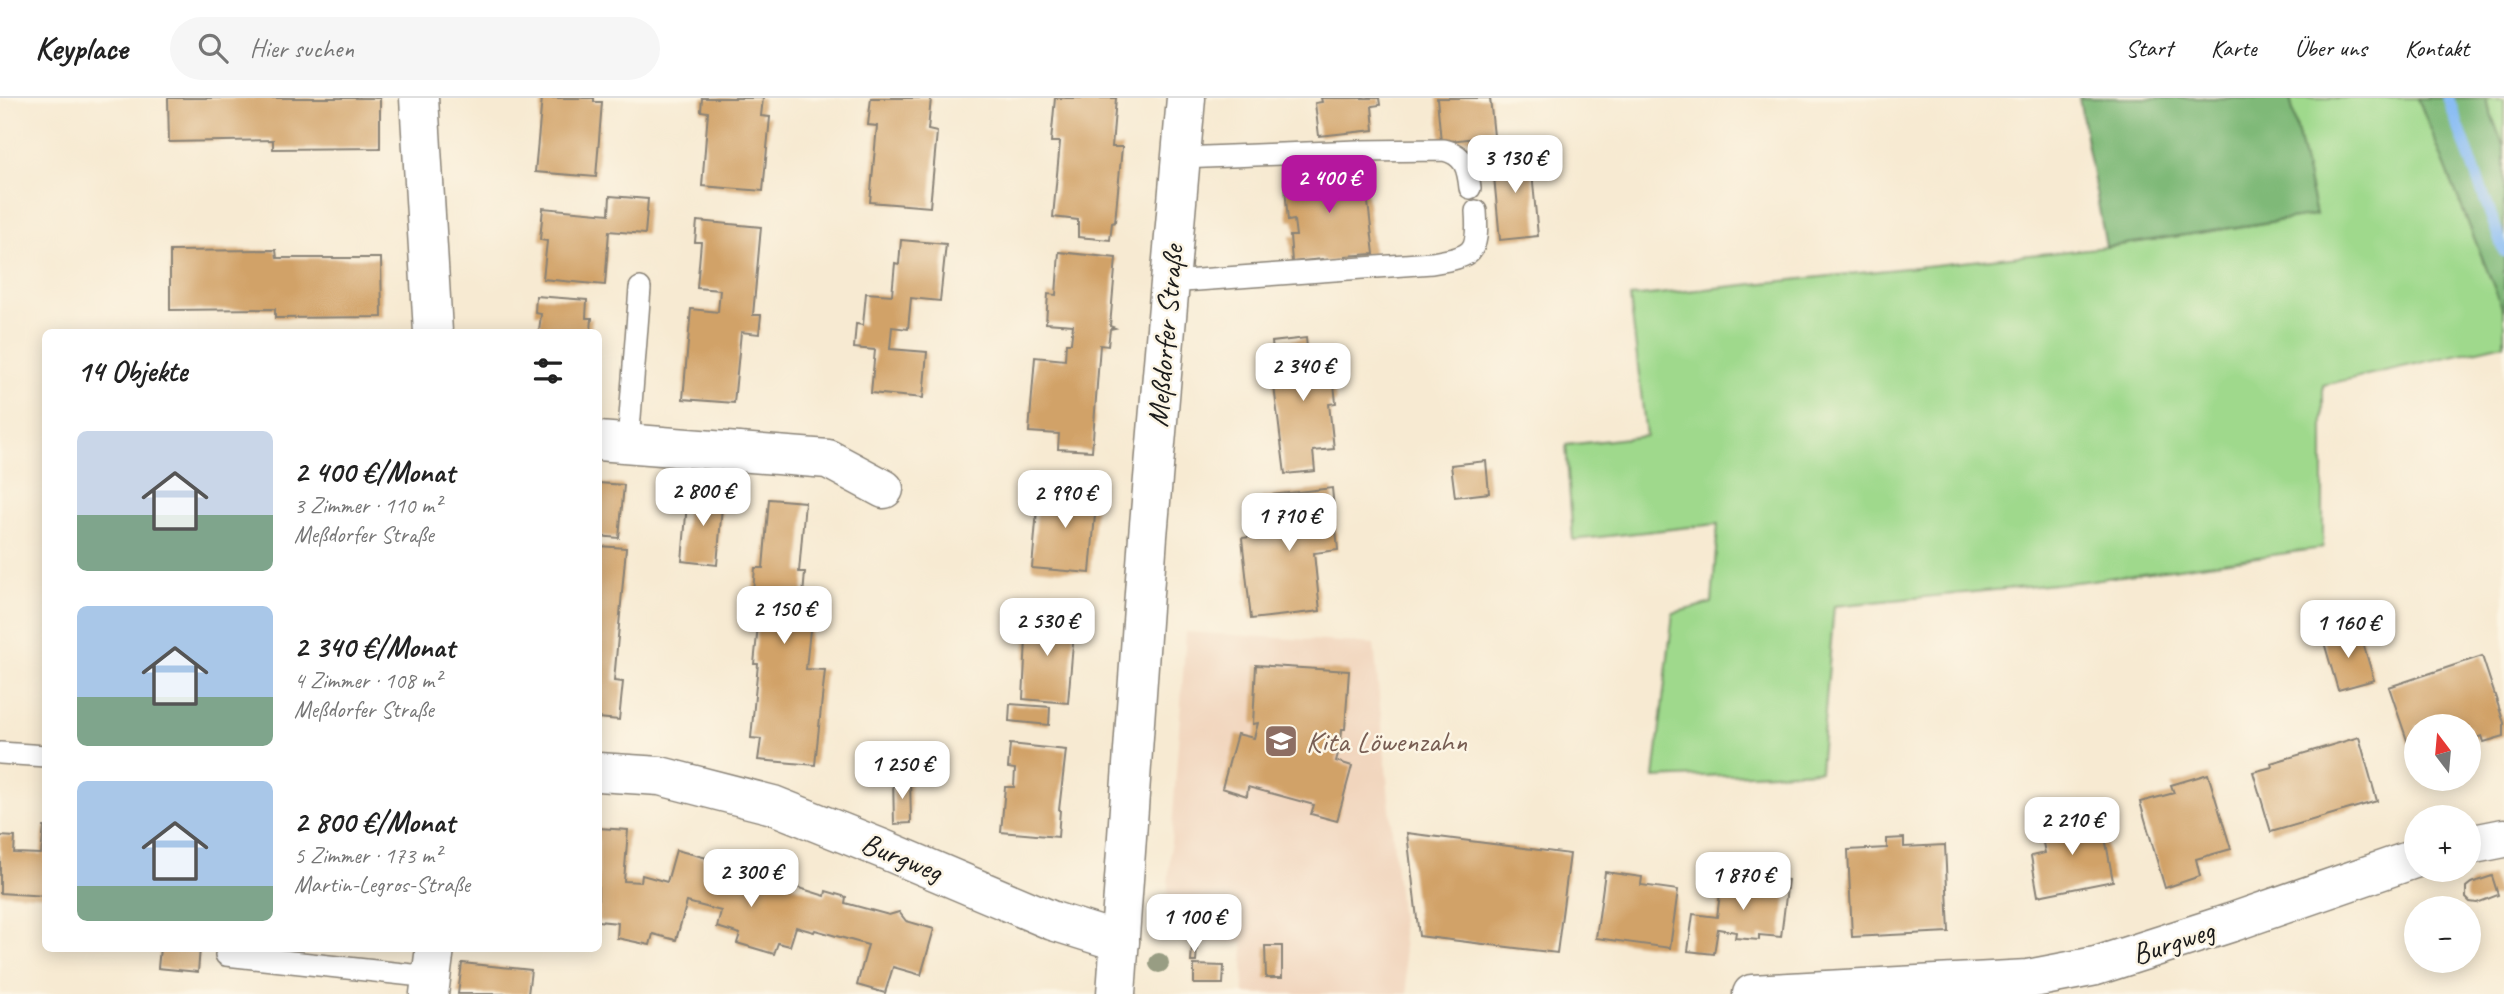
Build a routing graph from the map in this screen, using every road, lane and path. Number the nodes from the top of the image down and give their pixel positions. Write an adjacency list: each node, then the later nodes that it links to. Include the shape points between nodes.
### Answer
1 (419, 98): 8 (street)
2 (1186, 98): 3 (street, Meßdorfer Straße)
3 (1181, 158): 4 (lane, via 1444,150 1466,165); 6 (street, Meßdorfer Straße)
4 (1470, 188)
5 (1476, 211): 6 (lane, via 1475,247 1457,258)
6 (1170, 282): 17 (street, Meßdorfer Straße)
7 (640, 288): 9 (lane)
8 (433, 329)
9 (613, 442): 10 (street, via 828,459)
10 (884, 489)
11 (0, 752): 12 (lane)
12 (42, 756)
13 (602, 772): 17 (street, Burgweg, via 660,776 773,805 1053,920)
14 (2504, 838): 15 (street)
15 (2481, 843)
16 (2404, 863): 20 (street, Burgweg, via 2230,923)
17 (1120, 942): 21 (street, Meßdorfer Straße)
18 (226, 955): 19 (lane)
19 (432, 973)
20 (2092, 980): 22 (street, Burgweg, via 2028,978)
21 (1116, 994)
22 (1752, 994)

